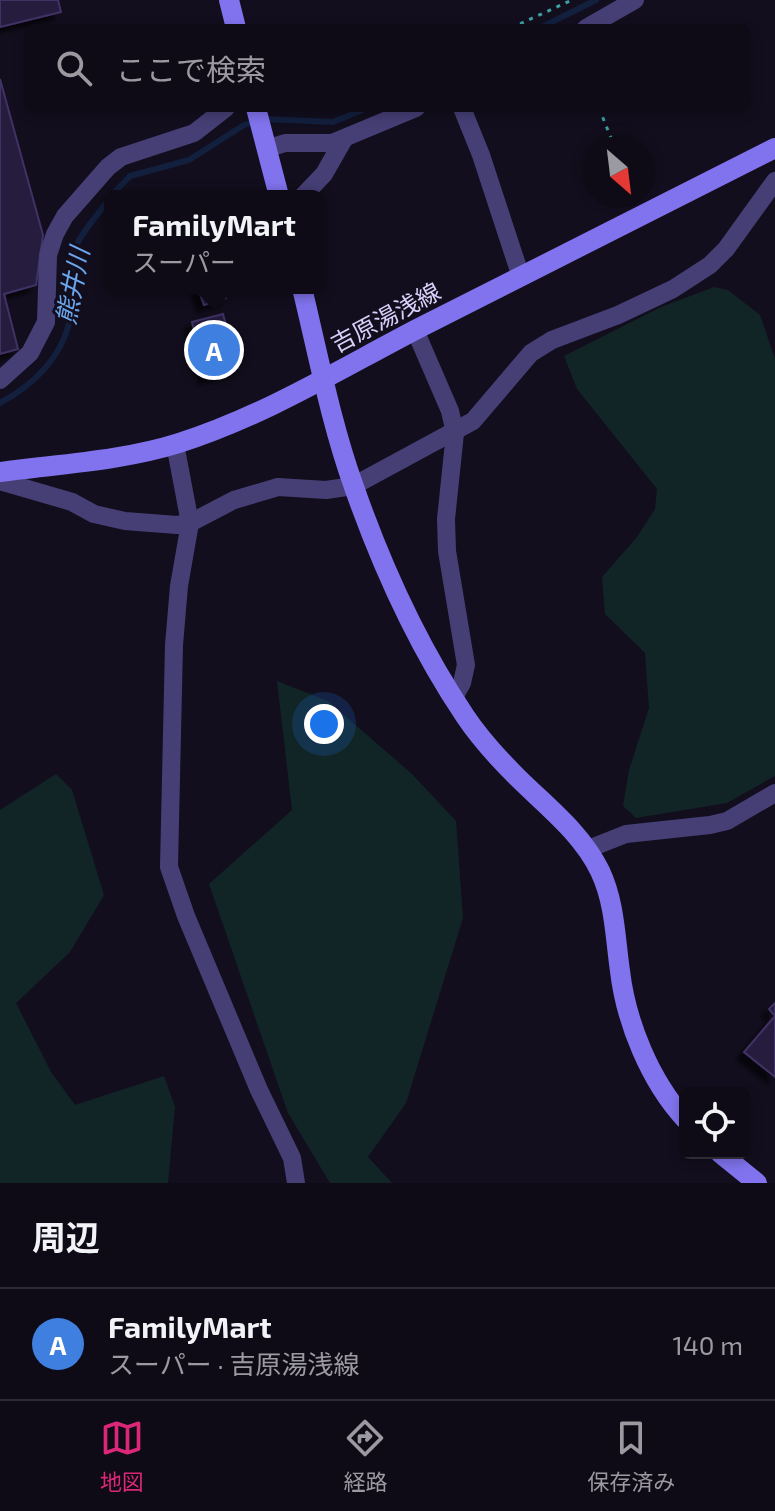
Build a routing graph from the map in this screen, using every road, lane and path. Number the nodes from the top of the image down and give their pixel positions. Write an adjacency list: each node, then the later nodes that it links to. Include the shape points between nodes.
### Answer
1 (229, 0): 4 (street)
2 (572, 0): 5 (path)
3 (635, 0): 6 (street)
4 (235, 24)
5 (520, 24)
6 (593, 24)
7 (221, 112): 22 (street, via 194,133 121,157 65,216 48,255 46,322 30,353)
8 (257, 112): 14 (street)
9 (407, 112): 13 (street)
10 (464, 112): 19 (street)
11 (601, 112): 12 (path)
12 (610, 136)
13 (344, 139): 14 (street, via 319,145); 18 (street)
14 (265, 144): 17 (street)
15 (775, 148): 19 (street, 吉原湯浅線)
16 (775, 181): 24 (street, via 710,265 673,289 531,353 473,421)
17 (277, 190)
18 (309, 190)
19 (521, 277): 21 (street, 吉原湯浅線)
20 (303, 294): 23 (street)
21 (415, 330): 23 (street, 吉原湯浅線); 24 (street)
22 (0, 380)
23 (324, 380): 25 (street, 吉原湯浅線); 28 (street)
24 (455, 433): 28 (street); 30 (street, via 447,551 466,665)
25 (175, 444): 26 (street, 吉原湯浅線); 29 (street)
26 (0, 472)
27 (0, 481): 29 (street, via 72,502 94,514)
28 (353, 486): 29 (street, via 278,487 234,500); 30 (street, via 418,638)
29 (190, 523): 35 (street, via 174,645 169,867 292,1158)
30 (454, 697): 32 (street, via 515,776)
31 (775, 793): 32 (street, via 727,821 626,834)
32 (588, 849): 33 (street, via 615,916 630,1017 661,1086)
33 (679, 1111)
34 (727, 1159): 36 (street)
35 (296, 1183)
36 (757, 1183)

